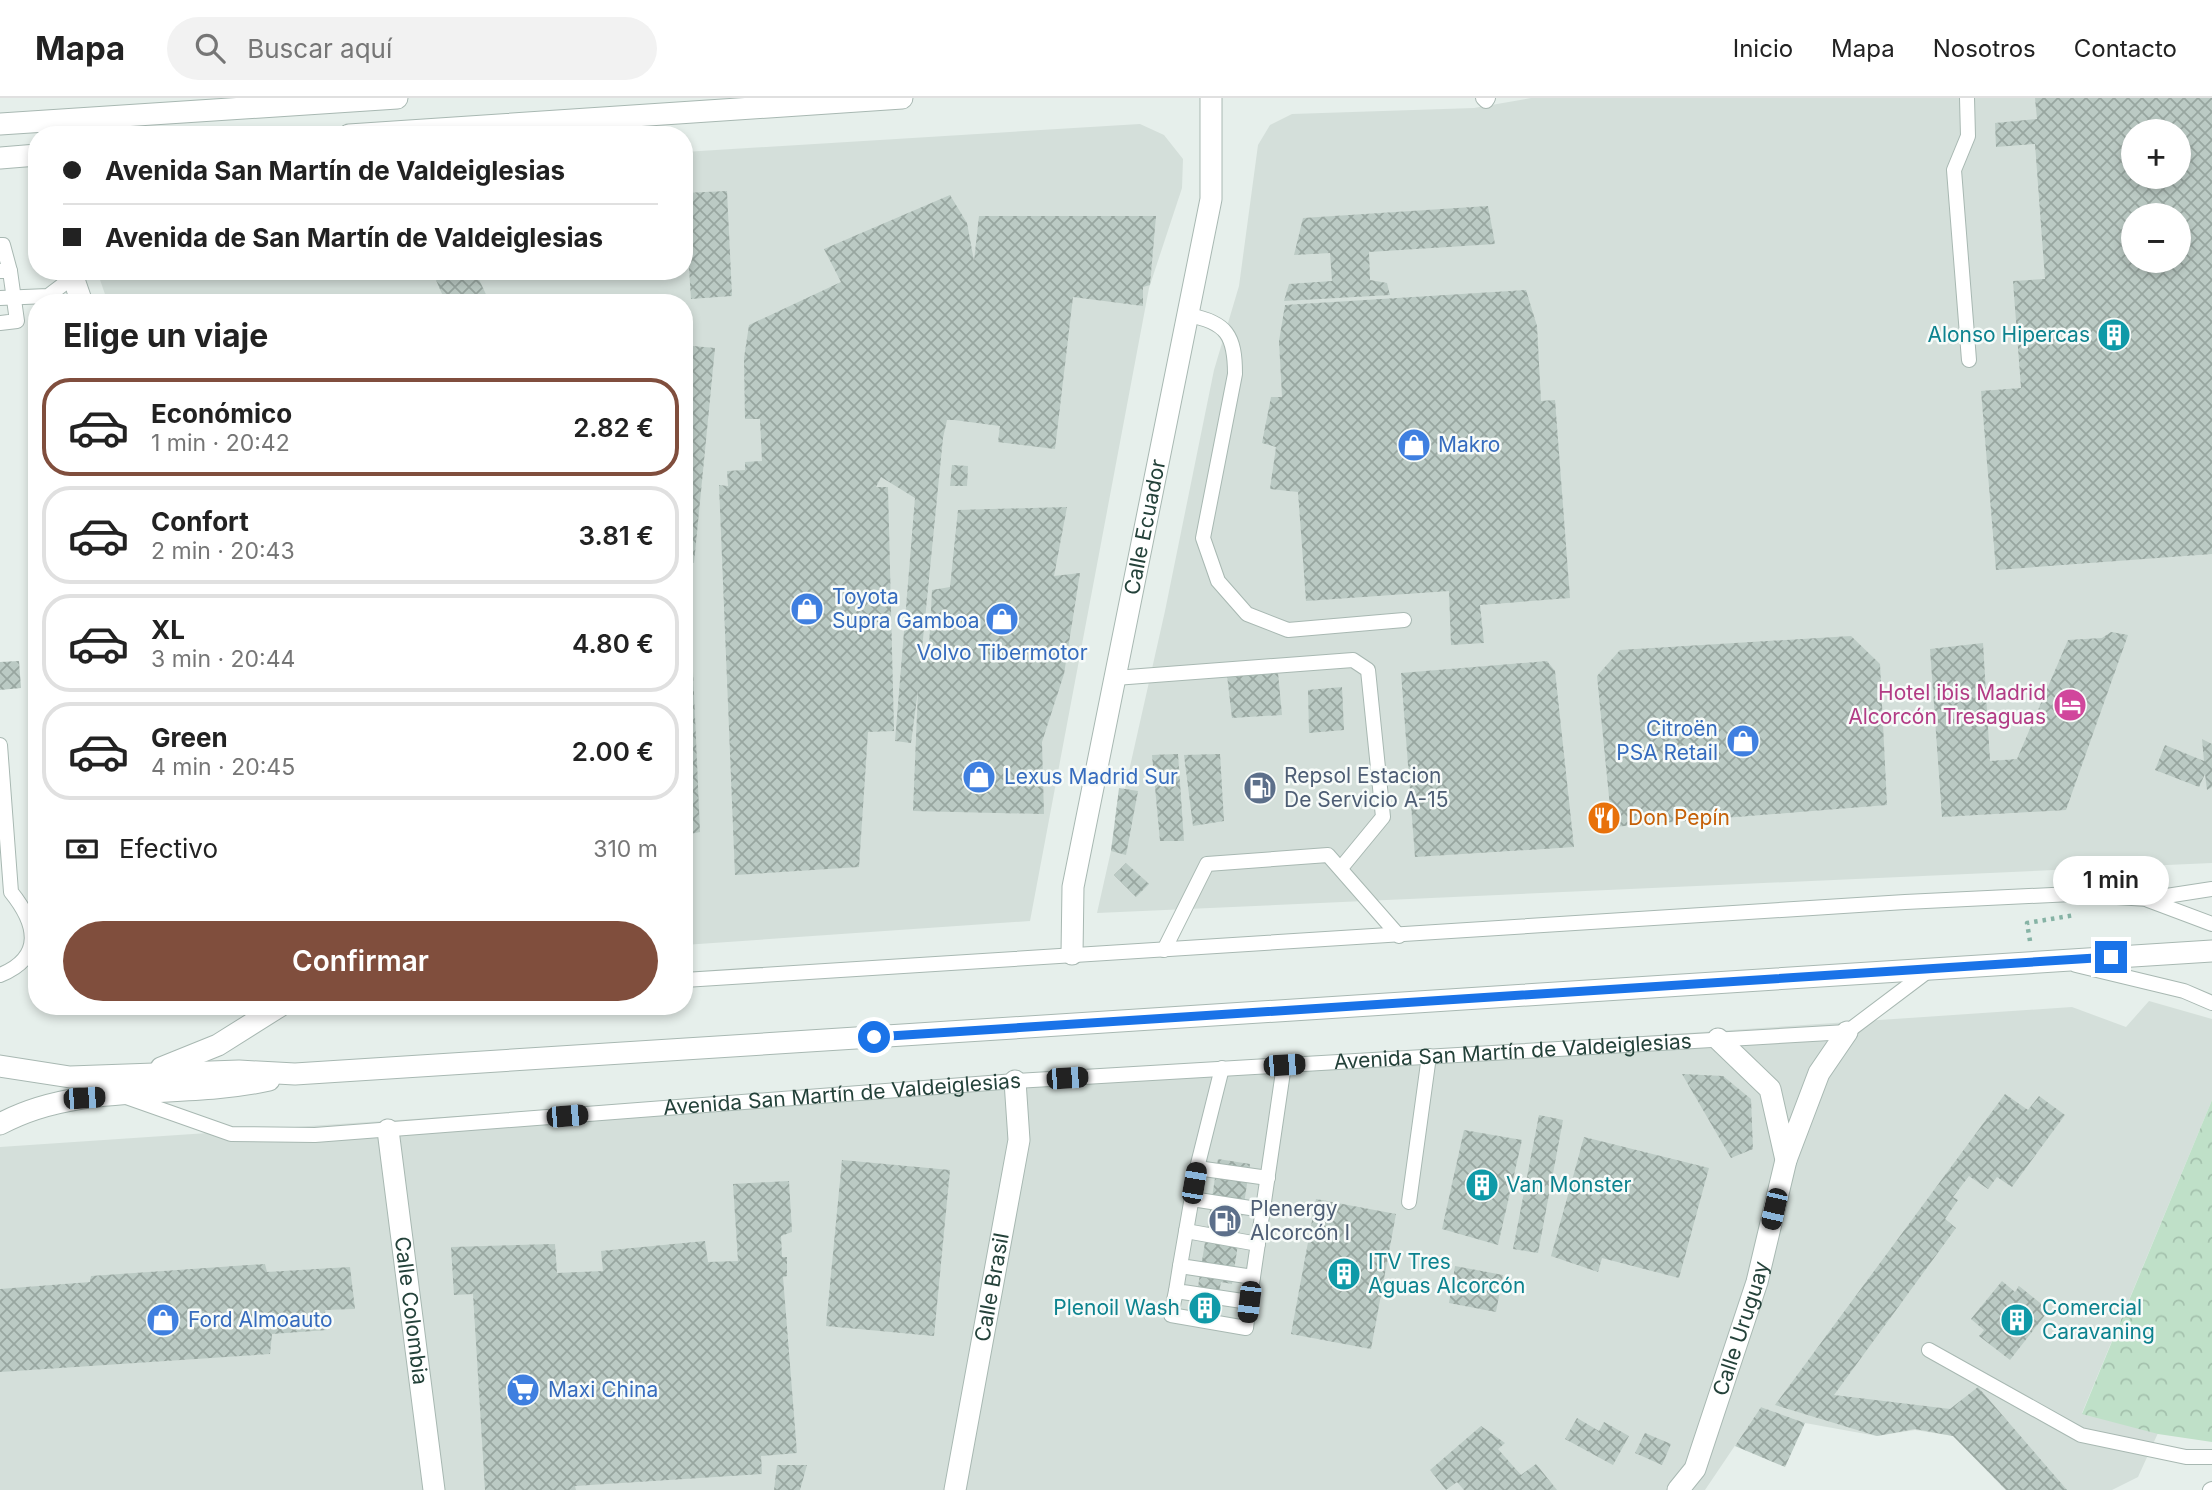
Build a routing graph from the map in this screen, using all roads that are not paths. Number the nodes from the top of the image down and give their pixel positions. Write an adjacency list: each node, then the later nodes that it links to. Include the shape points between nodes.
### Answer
1 (397, 98): 5 (street)
2 (902, 98): 6 (street)
3 (1211, 98): 16 (street, Calle Ecuador, via 1211,200)
4 (1967, 98): 18 (lane, via 1968,136 1954,170)
5 (0, 124)
6 (484, 126)
7 (28, 156): 8 (street)
8 (0, 158)
9 (0, 245): 10 (lane)
10 (5, 271): 13 (lane)
11 (65, 280): 12 (lane)
12 (50, 294)
13 (16, 297): 14 (lane); 15 (lane); 17 (lane, via 17,321)
14 (28, 297)
15 (0, 298)
16 (1188, 315): 19 (lane, via 1207,318 1226,332 1235,346 1235,374 1203,538 1218,581 1247,614 1288,630); 20 (street, Calle Ecuador)
17 (0, 323)
18 (1969, 360)
19 (1404, 620)
20 (1115, 678): 22 (lane, via 1353,660 1368,670 1382,817); 31 (street, Calle Ecuador, via 1073,887)
21 (0, 745): 25 (lane, via 11,892)
22 (1341, 868): 27 (lane); 29 (lane, via 1328,855 1207,864)
23 (2212, 889): 24 (lane)
24 (2147, 899): 26 (lane); 27 (lane, via 2072,894)
25 (28, 918)
26 (2212, 924)
27 (1399, 936): 29 (lane)
28 (28, 948): 34 (lane, via 16,968)
29 (1164, 950): 31 (lane)
30 (2212, 951): 32 (street, Avenida San Martín de Valdeiglesias)
31 (1072, 954): 35 (lane)
32 (2061, 961): 33 (street, Avenida San Martín de Valdeiglesias); 36 (lane, via 2184,991)
33 (1928, 971): 38 (lane); 45 (street, Avenida San Martín de Valdeiglesias)
34 (0, 975)
35 (693, 979)
36 (2212, 1003)
37 (266, 1015): 44 (street, via 218,1045)
38 (1847, 1032): 39 (lane, Avenida San Martín de Valdeiglesias); 50 (street, Calle Uruguay, via 1819,1073)
39 (1718, 1039): 40 (lane, Avenida San Martín de Valdeiglesias); 50 (street, Calle Uruguay, via 1770,1089)
40 (1429, 1056): 41 (lane, Avenida San Martín de Valdeiglesias); 54 (lane)
41 (1284, 1065): 43 (lane, Avenida San Martín de Valdeiglesias); 52 (lane)
42 (0, 1066): 44 (street, Avenida San Martín de Valdeiglesias, via 59,1076)
43 (1222, 1068): 46 (lane, Avenida San Martín de Valdeiglesias); 51 (lane)
44 (149, 1073): 45 (street, Avenida San Martín de Valdeiglesias)
45 (295, 1074): 47 (street, Avenida San Martín de Valdeiglesias, via 240,1086)
46 (1015, 1082): 49 (lane, Avenida San Martín de Valdeiglesias); 65 (street, Calle Brasil, via 1019,1140)
47 (121, 1096): 48 (street, Avenida San Martín de Valdeiglesias, via 65,1100); 49 (lane, Avenida San Martín de Valdeiglesias, via 231,1134)
48 (0, 1124)
49 (388, 1130): 64 (street, Calle Colombia)
50 (1786, 1160): 66 (street, Calle Uruguay, via 1757,1282 1695,1469)
51 (1197, 1168): 52 (lane); 53 (lane)
52 (1268, 1178): 55 (lane)
53 (1192, 1199): 55 (lane); 56 (lane)
54 (1409, 1202)
55 (1263, 1210): 57 (lane)
56 (1186, 1231): 57 (lane); 58 (lane)
57 (1258, 1244): 59 (lane)
58 (1180, 1266): 59 (lane); 60 (lane)
59 (1253, 1277): 61 (lane)
60 (1176, 1290): 61 (lane); 61 (lane, via 1171,1315 1246,1328)
61 (1249, 1302)
62 (1929, 1350): 63 (lane, via 2081,1435 2186,1457)
63 (2212, 1457)
64 (434, 1490)
65 (955, 1490)
66 (1678, 1490)

